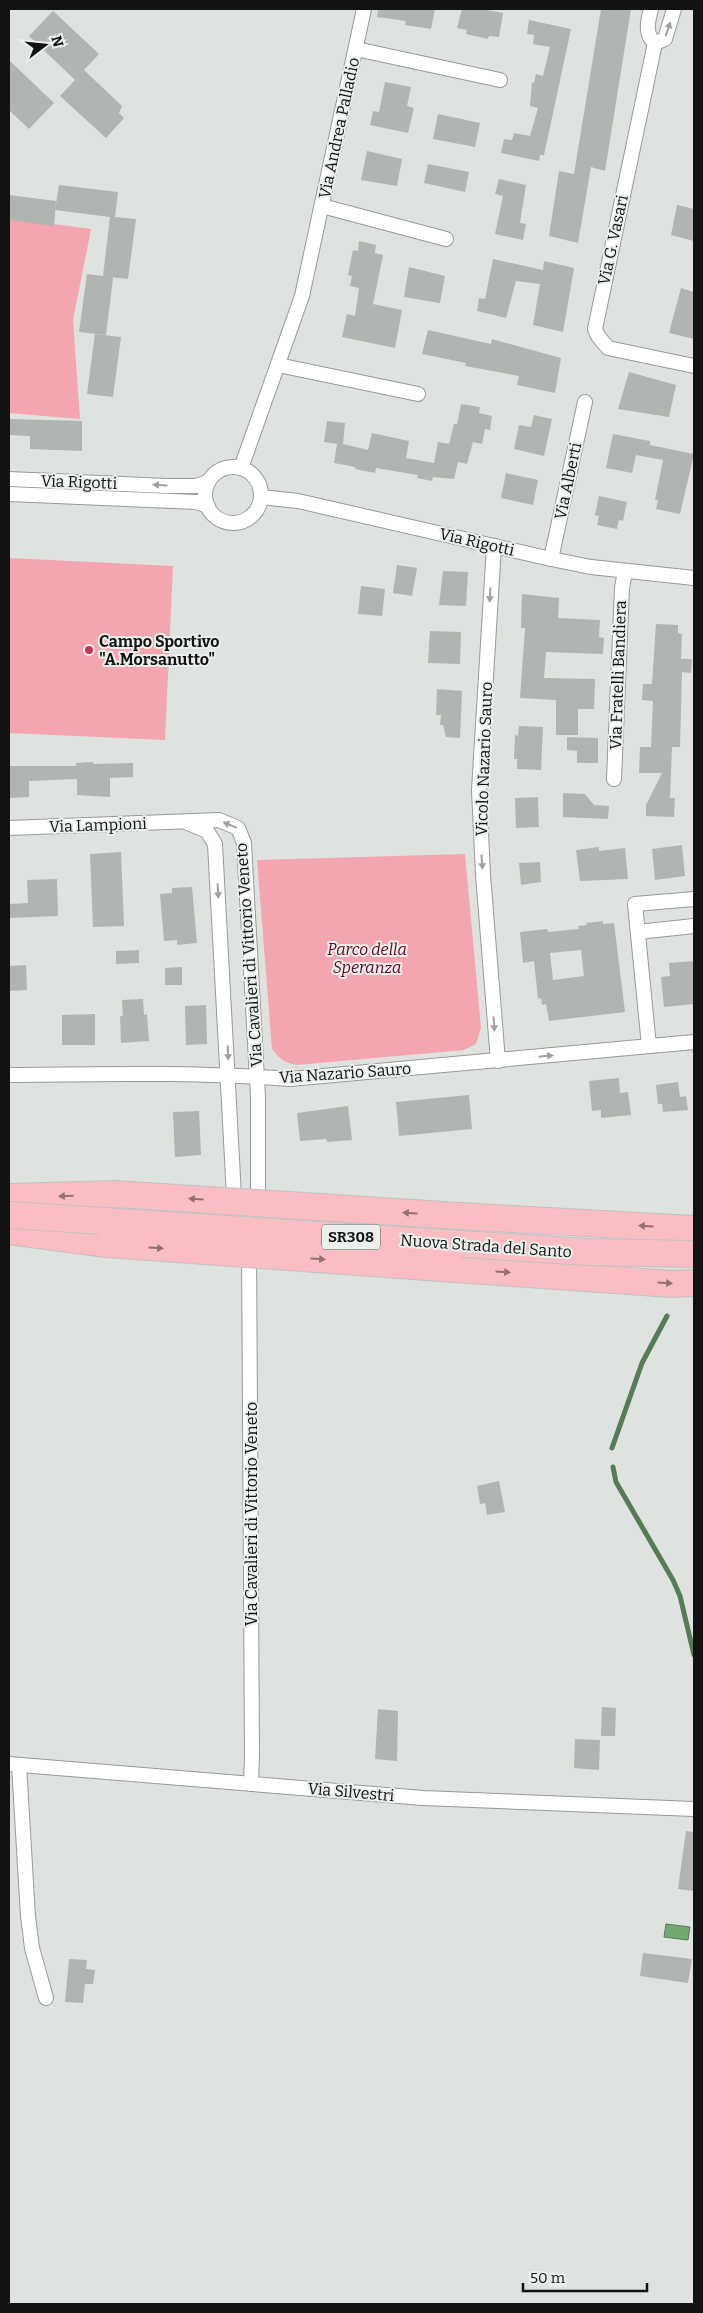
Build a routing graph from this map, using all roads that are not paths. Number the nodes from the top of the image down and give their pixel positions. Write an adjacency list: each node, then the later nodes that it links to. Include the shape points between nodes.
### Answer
1 (364, 9): 5 (street, Via Andrea Palladio)
2 (651, 9): 4 (street, Via G. Vasari, via 647,30)
3 (674, 9): 4 (street, Via G. Vasari, one-way to 3, via 665,39)
4 (655, 43): 10 (street, Via G. Vasari, via 596,329 608,348)
5 (356, 49): 6 (street, Via Andrea Palladio); 7 (street, Via Andrea Palladio)
6 (500, 80)
7 (322, 206): 8 (street, Via Andrea Palladio); 9 (street, Via Andrea Palladio, via 302,296)
8 (446, 239)
9 (278, 365): 11 (street); 13 (street, Via Andrea Palladio)
10 (694, 366)
11 (418, 394)
12 (585, 402): 20 (street, Via Alberti)
13 (241, 468): 15 (street, Via Rigotti, via 224,468); 17 (street, via 258,482)
14 (9, 479): 15 (street, Via Rigotti, one-way to 14, via 196,486 167,486)
15 (208, 482): 18 (street, via 205,492)
16 (9, 494): 18 (street, Via Rigotti, via 196,502)
17 (261, 497): 18 (street, Via Rigotti, via 259,506 249,518 234,523 219,519); 19 (street, Via Rigotti, via 306,503)
18 (208, 506)
19 (494, 546): 20 (street, Via Rigotti); 31 (street, Vicolo Nazario Sauro, one-way to 31, via 479,790)
20 (551, 559): 21 (street, Via Rigotti)
21 (625, 571): 22 (street, Via Rigotti); 23 (street, Via Fratelli Bandiera)
22 (694, 578)
23 (614, 779)
24 (187, 823): 25 (street, Via Lampioni); 32 (street, Via Cavalieri di Vittorio Veneto, one-way to 32, via 207,831 216,844); 34 (street, Via Cavalieri di Vittorio Veneto, one-way to 24, via 244,843 238,828 219,820 201,819)
25 (9, 828)
26 (694, 899): 28 (street, via 635,904)
27 (694, 926): 28 (street)
28 (638, 932): 30 (street)
29 (694, 1042): 30 (street, Via Nazario Sauro)
30 (649, 1046): 31 (street, Via Nazario Sauro, one-way to 30)
31 (498, 1061): 34 (street, Via Nazario Sauro, via 290,1079)
32 (229, 1074): 33 (street, Via Nazario Sauro); 34 (street, Via Nazario Sauro); 39 (street, Via Cavalieri di Vittorio Veneto, via 234,1196)
33 (9, 1076)
34 (258, 1077): 39 (street, Via Cavalieri di Vittorio Veneto, via 258,1196)
35 (9, 1197): 37 (highway, one-way to 35, bridge, via 115,1194)
36 (9, 1215): 40 (highway, Nuova Strada del Santo / SR308, bridge, via 587,1252)
37 (694, 1229)
38 (9, 1231): 41 (highway, one-way to 41, bridge, via 107,1244)
39 (249, 1244): 43 (street, Via Cavalieri di Vittorio Veneto)
40 (694, 1254)
41 (694, 1283)
42 (14, 1765): 43 (street, Via Silvestri); 45 (street, via 32,1948)
43 (250, 1784): 44 (street, Via Silvestri, via 423,1798)
44 (694, 1809)
45 (46, 1998)

